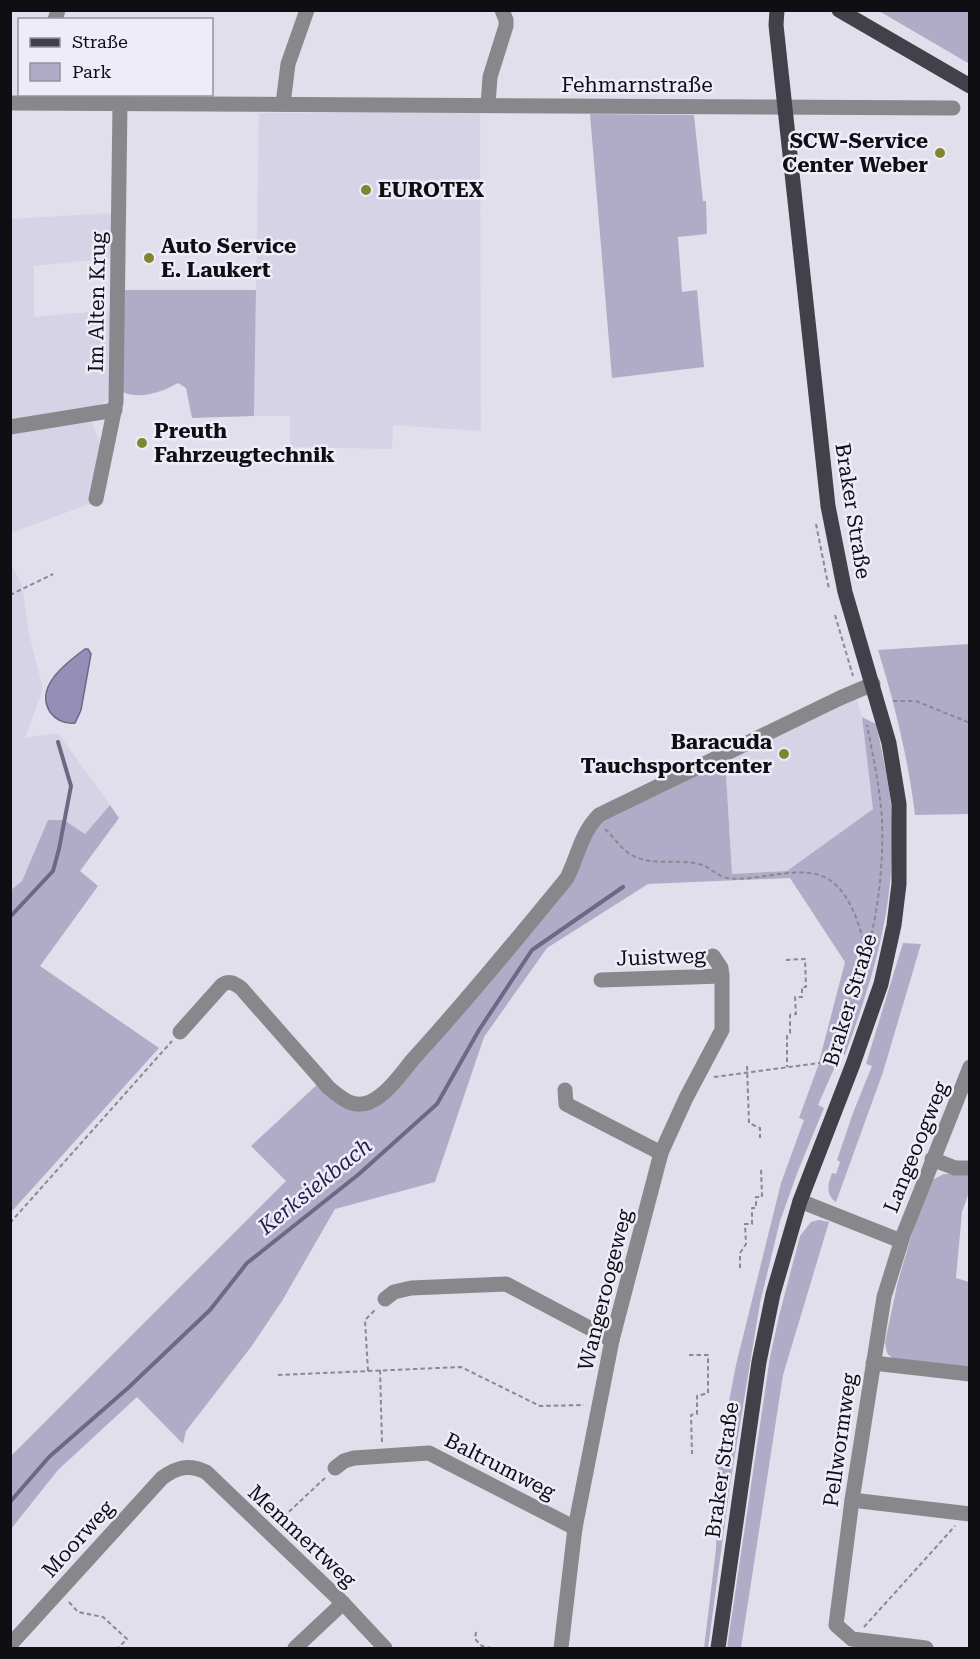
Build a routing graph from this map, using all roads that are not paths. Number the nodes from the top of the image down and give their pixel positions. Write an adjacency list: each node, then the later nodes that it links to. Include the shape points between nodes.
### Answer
1 (307, 10): 9 (street, via 288,64)
2 (502, 10): 10 (street, via 506,26 490,77)
3 (777, 10): 11 (main road, Braker Straße)
4 (839, 10): 5 (main road)
5 (969, 84)
6 (29, 99): 7 (street, Fehmarnstraße); 8 (street, Fehmarnstraße)
7 (10, 103)
8 (120, 104): 9 (street, Fehmarnstraße); 13 (street, Im Alten Krug)
9 (283, 104): 10 (street, Fehmarnstraße)
10 (488, 105): 11 (street, Fehmarnstraße)
11 (786, 106): 12 (street); 16 (main road, Braker Straße, via 828,506 845,592)
12 (953, 108)
13 (115, 410): 14 (street); 15 (street, Im Alten Krug)
14 (10, 427)
15 (96, 499)
16 (873, 684): 20 (street, via 599,815 583,836 562,885 453,1016 378,1098 352,1104 341,1099 241,988 230,982 222,985); 27 (main road, Braker Straße, via 889,743 899,804 899,885 894,926 881,984)
17 (713, 956): 18 (street, Wangeroogeweg)
18 (722, 976): 19 (street, Juistweg); 24 (street, Wangeroogeweg, via 722,1030)
19 (601, 980)
20 (180, 1032)
21 (969, 1067): 22 (street, Langeoogweg)
22 (966, 1087): 25 (street, Langeoogweg)
23 (565, 1090): 24 (street, via 566,1104)
24 (661, 1153): 30 (street, Wangeroogeweg)
25 (932, 1159): 26 (street, via 955,1168); 28 (street, Langeoogweg)
26 (969, 1168)
27 (800, 1201): 28 (street, Langeoogweg); 43 (main road, Braker Straße, via 765,1328)
28 (901, 1241): 31 (street, Pellwormweg, via 884,1297)
29 (386, 1299): 30 (street, via 394,1292 411,1288 506,1284)
30 (612, 1340): 37 (street, Wangeroogeweg)
31 (873, 1363): 32 (street); 35 (street, Pellwormweg)
32 (969, 1374)
33 (183, 1467): 38 (street, Memmertweg, via 206,1472); 39 (street, Moorweg, via 162,1478)
34 (335, 1468): 37 (street, Baltrumweg, via 354,1458 429,1453)
35 (852, 1500): 36 (street); 44 (street, Pellwormweg, via 836,1625 852,1639)
36 (968, 1514)
37 (575, 1528): 42 (street, Wangeroogeweg)
38 (343, 1603): 40 (street); 41 (street, Memmertweg)
39 (10, 1645)
40 (295, 1648)
41 (385, 1648)
42 (561, 1648)
43 (718, 1648)
44 (926, 1648)

